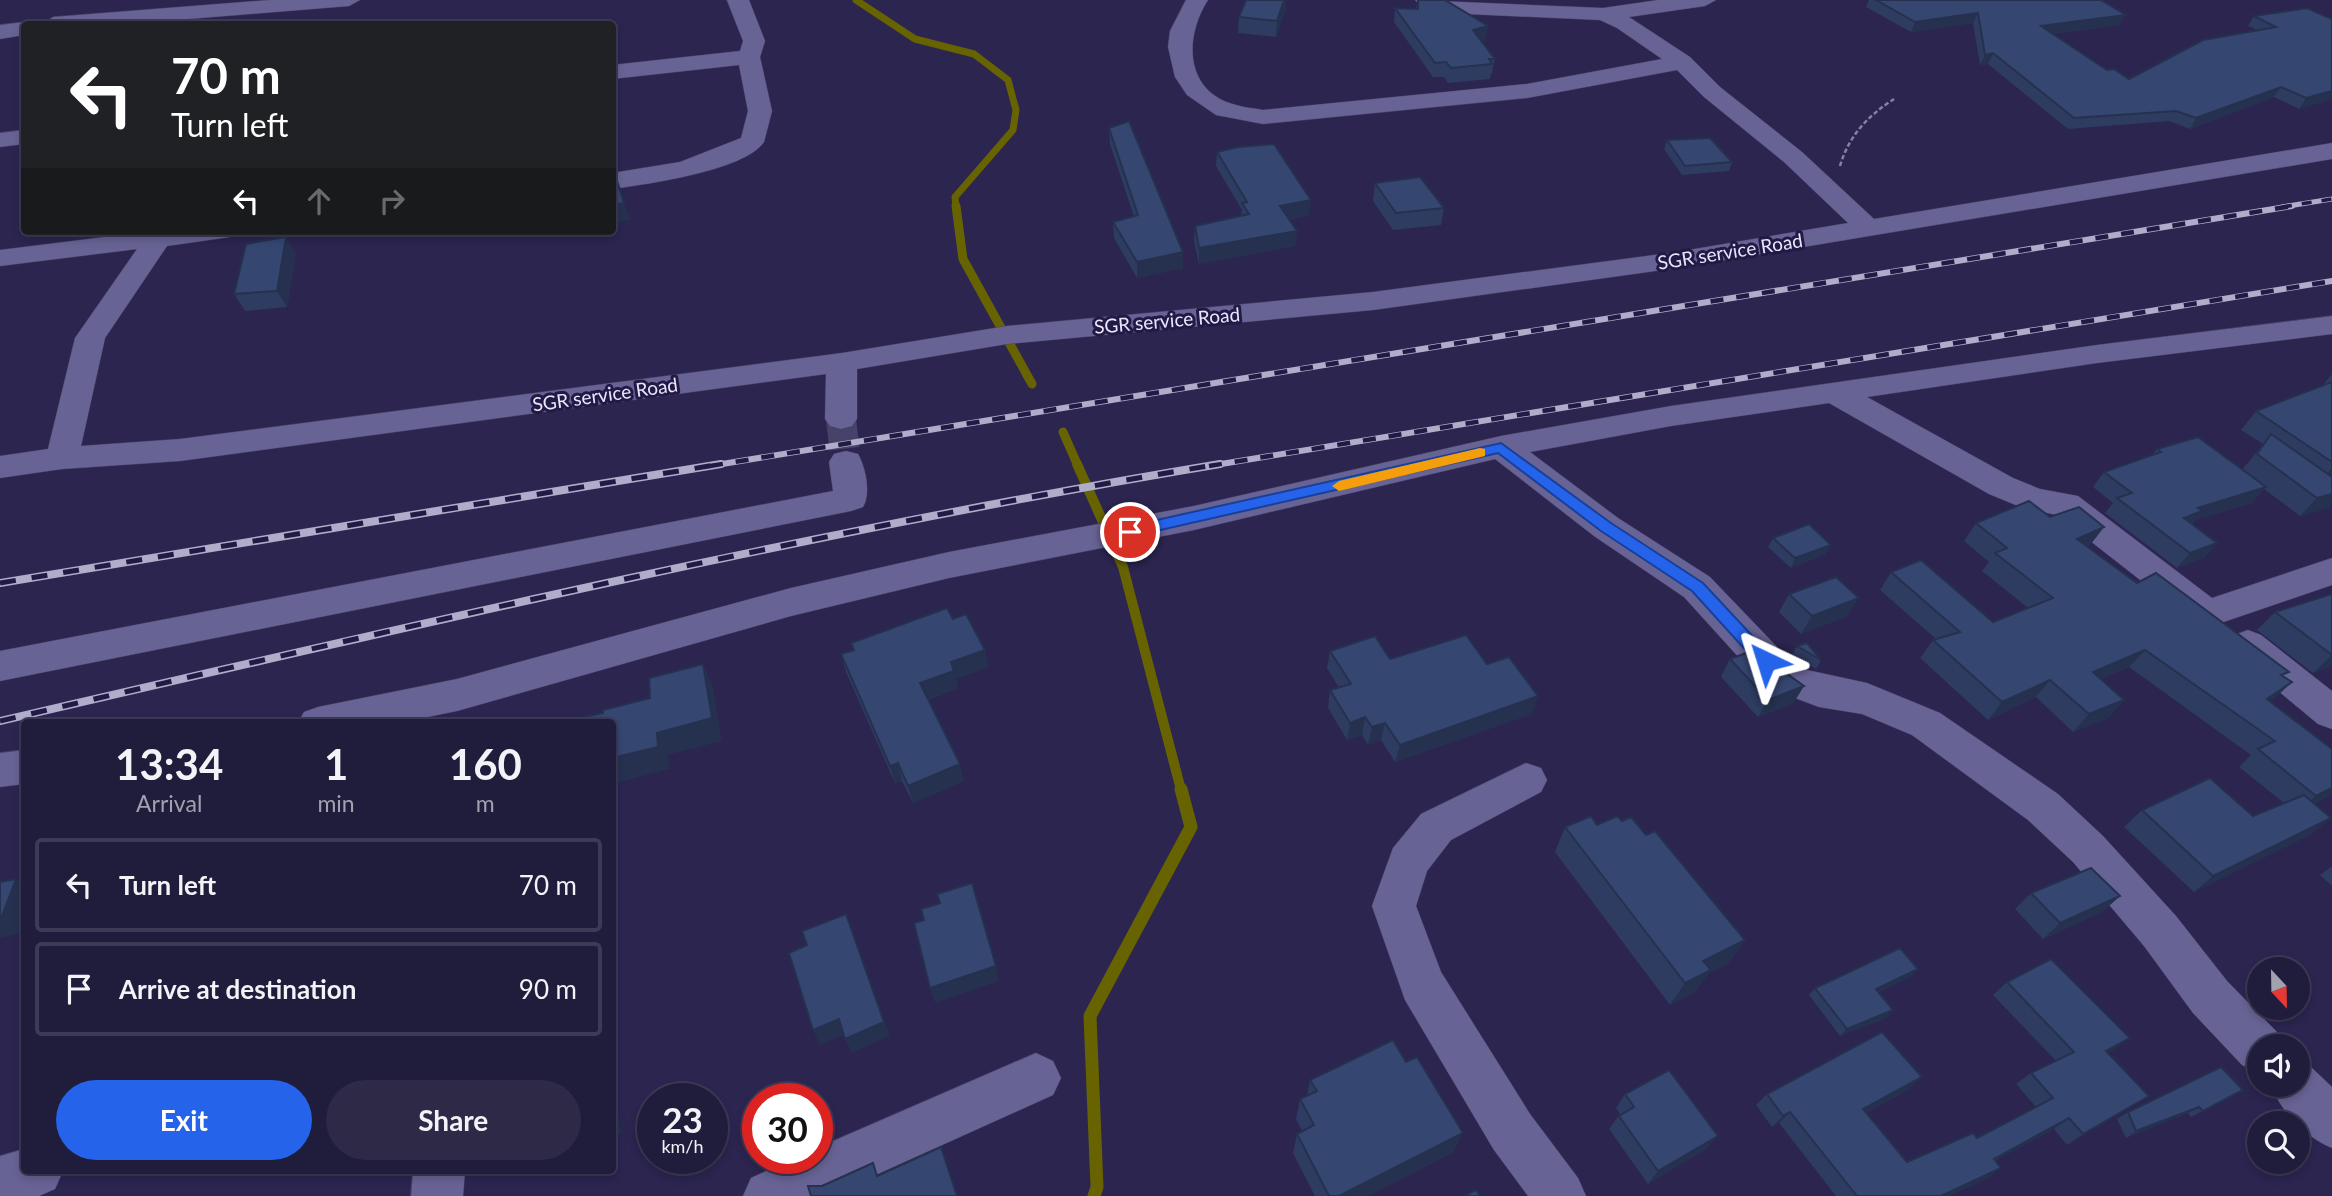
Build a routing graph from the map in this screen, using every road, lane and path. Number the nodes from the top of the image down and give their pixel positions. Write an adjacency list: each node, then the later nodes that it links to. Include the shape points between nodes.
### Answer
1 (349, 0): 7 (street, via 231,11)
2 (738, 0): 12 (street, via 754,41)
3 (1197, 0): 13 (street, via 1178,36 1189,85 1226,110 1263,117 1527,90)
4 (1399, 0): 6 (street)
5 (1705, 0): 8 (street)
6 (1432, 2): 8 (street, via 1466,8)
7 (144, 7): 9 (street)
8 (1603, 14): 13 (street, via 1625,23)
9 (69, 21)
10 (21, 29): 11 (street)
11 (0, 32)
12 (749, 57): 14 (street); 19 (street, via 760,111 752,142 692,168)
13 (1682, 62): 20 (street)
14 (616, 72)
15 (1894, 99): 20 (path, via 1871,113 1850,138)
16 (21, 137): 17 (street)
17 (0, 140)
18 (2332, 151): 21 (street, SGR service Road)
19 (616, 180)
20 (1835, 197): 21 (street)
21 (1868, 228): 27 (street, SGR service Road, via 1677,260 1373,301 1007,335)
22 (189, 235): 24 (street)
23 (88, 238): 24 (street); 25 (street)
24 (158, 239): 31 (street, via 90,338)
25 (0, 258)
26 (2332, 326): 28 (street, via 2098,354)
27 (842, 362): 29 (street); 31 (street, SGR service Road, via 180,450)
28 (1837, 394): 30 (street, via 1671,416); 35 (street, via 2001,486 2035,500 2066,504)
29 (841, 419)
30 (1501, 447): 37 (street, via 1194,519 949,565 790,602); 43 (street, via 1606,527 1697,587 1766,661 1793,681 1819,691 1867,699 1926,724 2043,807 2088,849 2160,931 2210,998)
31 (62, 458): 33 (street, SGR service Road)
32 (846, 462): 36 (street, via 850,499)
33 (0, 467)
34 (2332, 571): 35 (street)
35 (2209, 613): 38 (street)
36 (0, 666)
37 (457, 709): 39 (street)
38 (2332, 713)
39 (358, 719)
40 (21, 767): 41 (street)
41 (0, 770)
42 (1527, 780): 52 (street, via 1436,827 1408,863 1394,906 1422,984 1512,1132)
43 (2247, 1036)
44 (1036, 1078): 51 (street)
45 (2307, 1097): 46 (street)
46 (2332, 1123)
47 (27, 1174): 49 (street)
48 (439, 1174): 50 (street)
49 (0, 1182)
50 (437, 1196)
51 (769, 1196)
52 (1560, 1196)

